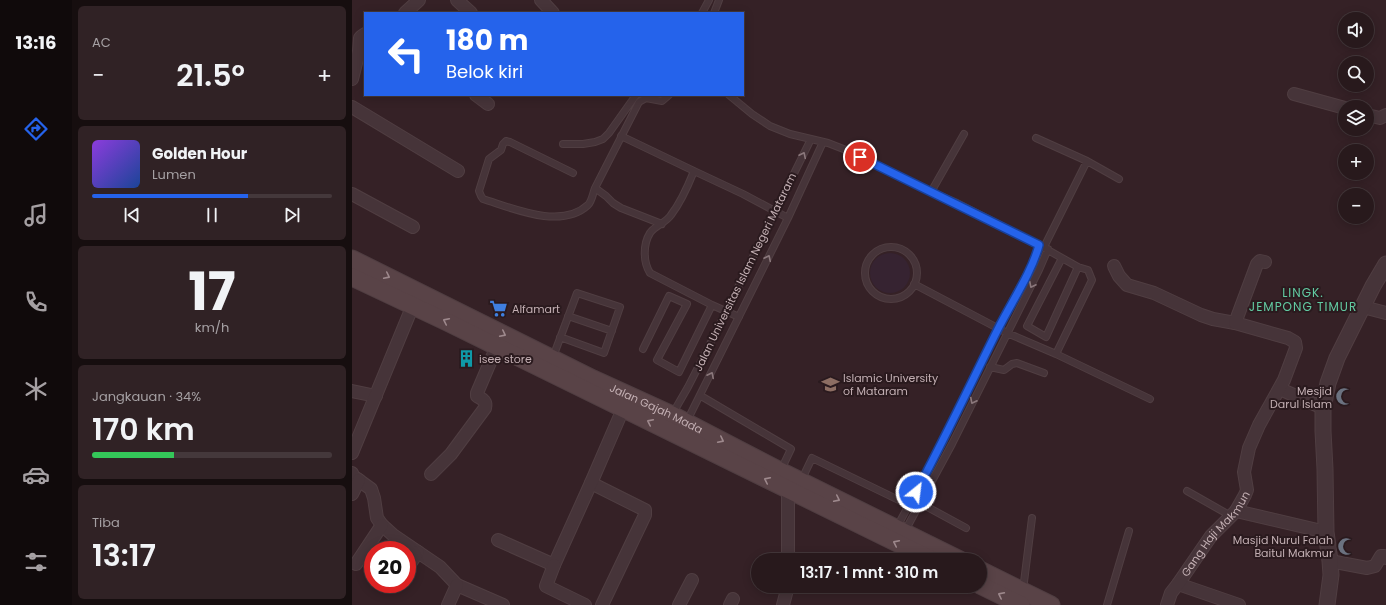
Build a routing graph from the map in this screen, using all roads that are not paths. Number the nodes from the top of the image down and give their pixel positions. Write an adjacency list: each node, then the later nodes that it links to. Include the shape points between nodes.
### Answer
1 (419, 0): 6 (street)
2 (457, 0): 7 (street)
3 (541, 0): 8 (street)
4 (709, 0): 9 (lane)
5 (719, 0): 10 (lane)
6 (406, 12)
7 (471, 12)
8 (552, 12)
9 (703, 12)
10 (714, 12)
11 (364, 35): 12 (street, via 360,38)
12 (352, 79)
13 (1294, 94): 19 (street)
14 (477, 96): 18 (street)
15 (635, 96): 28 (lane, via 603,139 583,144)
16 (668, 96): 24 (lane, via 662,101 646,98 639,102)
17 (730, 96): 26 (lane, via 770,126)
18 (488, 104)
19 (1338, 106)
20 (352, 107): 30 (street)
21 (1386, 115): 22 (street, via 1380,118)
22 (1374, 117)
23 (964, 134): 35 (lane)
24 (621, 136): 31 (lane); 34 (lane)
25 (1036, 138): 29 (lane)
26 (811, 140): 27 (lane); 37 (lane, Jalan Universitas Islam Negeri Mataram, one-way to 26)
27 (823, 142): 35 (lane, via 846,150); 38 (lane, Jalan Universitas Islam Negeri Mataram)
28 (563, 144)
29 (1087, 161): 33 (lane); 41 (lane)
30 (458, 171)
31 (694, 171): 37 (lane); 39 (lane, via 670,218)
32 (573, 173): 34 (lane, via 506,141 501,150 489,159 479,191 483,199 529,214 550,216 580,211 589,204)
33 (1119, 179)
34 (595, 188): 39 (lane, via 613,204)
35 (931, 192): 41 (lane)
36 (352, 194): 40 (street)
37 (775, 212): 38 (lane); 53 (lane, Jalan Universitas Islam Negeri Mataram)
38 (788, 218): 56 (lane, Jalan Universitas Islam Negeri Mataram, one-way to 38)
39 (662, 224): 51 (lane, via 650,233 646,244 646,267 650,273)
40 (413, 227)
41 (1044, 247): 42 (lane); 58 (lane); 60 (lane, one-way to 60, via 1039,270)
42 (1062, 258): 47 (lane); 47 (lane, via 1027,326 1046,337)
43 (352, 259): 65 (main road, Jalan Gajah Mada, one-way to 65)
44 (1265, 262): 57 (street, via 1260,261 1257,264)
45 (1386, 264): 52 (street)
46 (1114, 266): 57 (street, via 1127,285 1154,293 1201,315)
47 (1078, 267): 64 (lane, via 1088,270 1092,280)
48 (352, 277): 50 (main road, Jalan Gajah Mada)
49 (914, 284): 49 (lane, via 916,267 906,252 898,248 880,249 868,262 865,270 869,288 881,297 896,299 904,296); 58 (lane)
50 (413, 305): 62 (main road, Jalan Gajah Mada, one-way to 50); 71 (street)
51 (712, 306): 53 (lane); 63 (lane, via 679,372 657,360 687,304 669,296)
52 (1363, 307): 54 (street); 74 (street, via 1332,370)
53 (726, 312): 56 (lane); 76 (lane, Jalan Universitas Islam Negeri Mataram, via 688,387)
54 (1386, 313)
55 (568, 316): 59 (lane); 59 (lane, via 577,293 620,307); 61 (lane)
56 (739, 317): 72 (lane, Jalan Universitas Islam Negeri Mataram, one-way to 56)
57 (1235, 323): 69 (street, Gang Haji Makmun, via 1295,342 1296,348)
58 (998, 328): 60 (lane); 86 (lane, via 944,440)
59 (612, 331): 61 (lane, via 604,353)
60 (1007, 333): 64 (lane); 66 (lane)
61 (560, 337): 65 (lane)
62 (498, 346): 68 (main road, Jalan Gajah Mada); 79 (street, via 476,393 485,401 485,408 451,454)
63 (643, 349)
64 (1056, 354): 73 (lane)
65 (552, 358): 68 (main road, Jalan Gajah Mada)
66 (990, 367): 67 (lane, via 1004,370 1017,363); 85 (lane, one-way to 85)
67 (1044, 373)
68 (591, 385): 75 (main road, Jalan Gajah Mada); 76 (main road, Jalan Gajah Mada)
69 (1280, 389): 74 (street); 87 (street, Gang Haji Makmun, via 1249,448 1244,472 1246,493)
70 (352, 391): 71 (street)
71 (376, 396): 77 (street)
72 (701, 396): 76 (lane, Jalan Universitas Islam Negeri Mataram); 78 (lane, via 791,449)
73 (1150, 399)
74 (1323, 408): 93 (street)
75 (623, 409): 81 (street); 82 (main road, Jalan Gajah Mada, one-way to 75)
76 (679, 418): 78 (main road, Jalan Gajah Mada, one-way to 78)
77 (352, 453)
78 (780, 471): 82 (main road, Jalan Gajah Mada)
79 (431, 474)
80 (356, 477): 84 (street); 89 (street, via 371,489 377,518)
81 (591, 483): 103 (street); 114 (street, via 645,510)
82 (794, 485): 86 (lane, via 812,458); 91 (main road, Jalan Gajah Mada, one-way to 91); 96 (street); 97 (main road, Jalan Gajah Mada, one-way to 82)
83 (1188, 491): 87 (lane)
84 (352, 493)
85 (920, 503): 90 (lane); 91 (lane)
86 (909, 504): 91 (lane)
87 (1234, 513): 93 (street); 106 (street, Gang Haji Makmun, via 1212,536)
88 (1032, 518): 110 (lane)
89 (382, 525): 95 (street); 102 (street)
90 (966, 528)
91 (900, 530): 98 (main road, Jalan Gajah Mada)
92 (1129, 531): 118 (lane)
93 (1326, 532): 101 (street)
94 (498, 540): 103 (street)
95 (418, 552): 99 (street); 107 (street, via 440,567)
96 (789, 553)
97 (919, 553)
98 (946, 553)
99 (416, 555)
100 (1386, 558): 101 (street, via 1381,556 1376,564 1367,568)
101 (1330, 561): 121 (street)
102 (356, 564)
103 (554, 565): 113 (street, via 546,586)
104 (987, 575): 110 (main road)
105 (692, 580): 115 (street)
106 (1178, 584): 119 (street, Gang Haji Makmun, via 1171,593); 120 (street)
107 (457, 585): 111 (street); 112 (street)
108 (987, 587): 110 (main road, one-way to 108)
109 (787, 593): 116 (street)
110 (1022, 598): 117 (main road)
111 (448, 605)
112 (501, 605)
113 (585, 605)
114 (602, 605)
115 (679, 605)
116 (784, 605)
117 (1051, 605)
118 (1107, 605)
119 (1167, 605)
120 (1239, 605)
121 (1327, 605)

